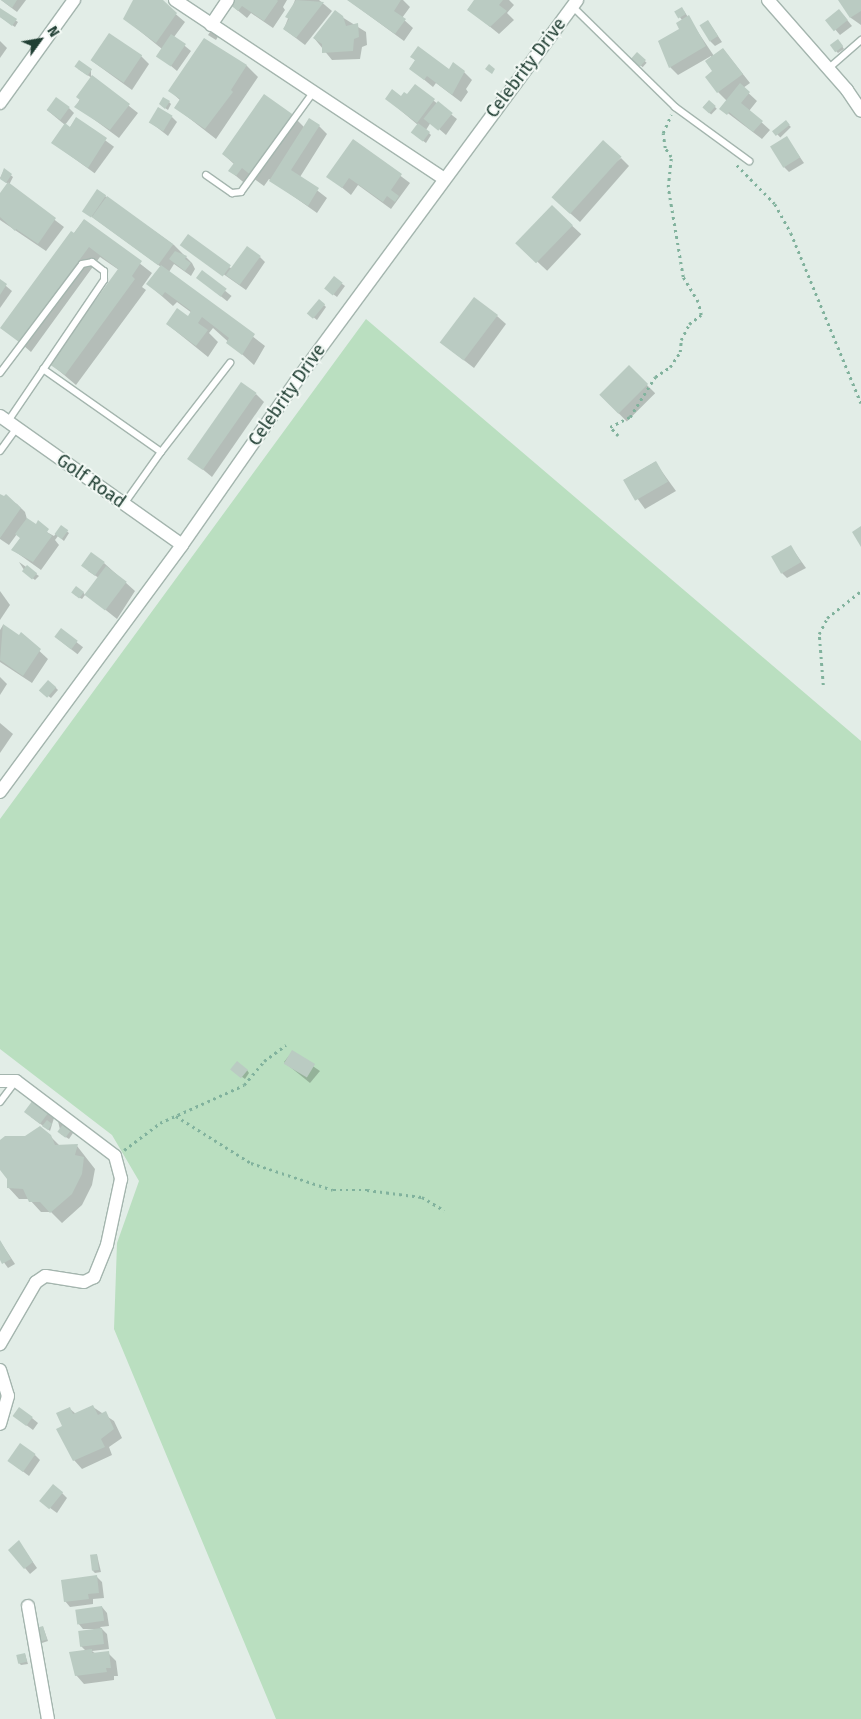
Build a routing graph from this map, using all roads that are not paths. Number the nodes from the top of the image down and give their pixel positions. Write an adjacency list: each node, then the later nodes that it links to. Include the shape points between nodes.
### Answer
1 (74, 0): 10 (street)
2 (175, 0): 6 (street)
3 (228, 0): 6 (street)
4 (768, 0): 8 (street)
5 (575, 3): 12 (lane, via 675,107); 14 (street, Celebrity Drive)
6 (212, 25): 9 (street)
7 (861, 40): 8 (lane)
8 (828, 68): 11 (street)
9 (312, 94): 13 (lane, via 241,192 232,193); 14 (street)
10 (0, 103)
11 (861, 111)
12 (749, 161)
13 (206, 175)
14 (444, 179): 22 (street, Celebrity Drive, via 296,380)
15 (230, 363): 20 (lane)
16 (43, 368): 17 (lane, via 104,280 104,271 92,262 82,264); 18 (lane); 20 (lane)
17 (0, 373)
18 (8, 422): 19 (lane); 21 (street, Golf Road)
19 (0, 451)
20 (161, 452): 21 (lane)
21 (124, 504): 22 (street, Golf Road)
22 (182, 545): 23 (street, Celebrity Drive)
23 (0, 792)
24 (0, 1081): 25 (street)
25 (16, 1081): 26 (lane); 27 (street, via 115,1156 121,1179 107,1245 94,1276 84,1282 45,1276 36,1282)
26 (0, 1102)
27 (0, 1344)
28 (0, 1370): 29 (street, via 8,1396)
29 (0, 1424)
30 (28, 1606): 31 (street)
31 (48, 1719)

